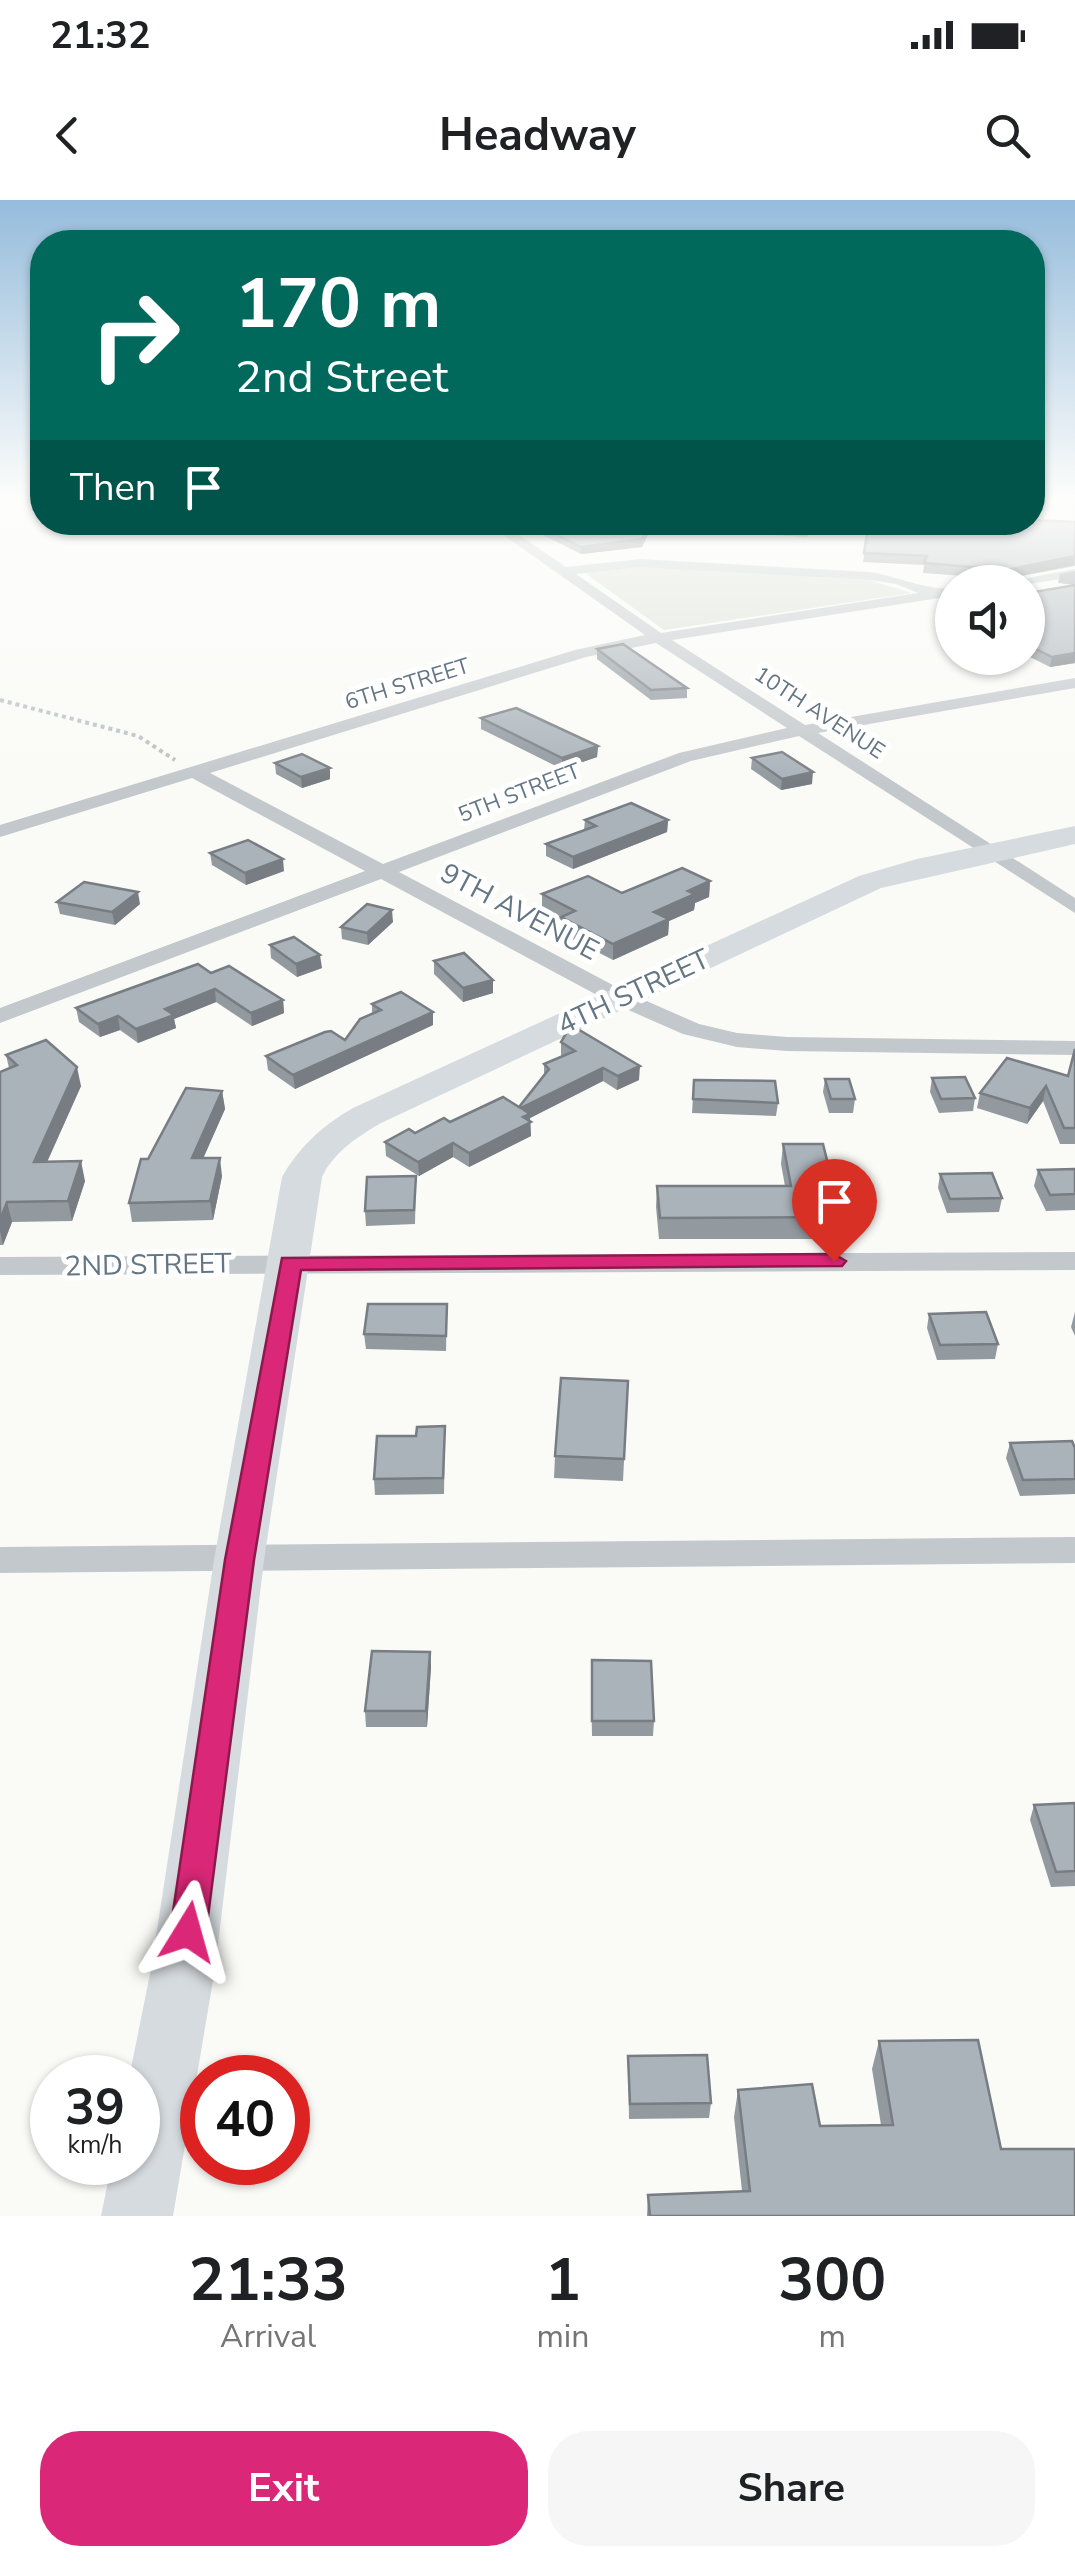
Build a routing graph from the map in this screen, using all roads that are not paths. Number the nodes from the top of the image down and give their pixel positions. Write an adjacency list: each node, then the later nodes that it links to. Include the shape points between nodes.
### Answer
1 (599, 594): 3 (street, 10TH AVENUE)
2 (935, 594): 3 (street, 6TH STREET)
3 (659, 638): 5 (street, 10TH AVENUE); 6 (street, 6TH STREET, via 581,653)
4 (1075, 683): 5 (street, 5TH STREET)
5 (803, 730): 9 (street, 10TH AVENUE); 10 (street, 5TH STREET, via 685,757)
6 (195, 772): 7 (street, 6TH STREET); 10 (street, 9TH AVENUE)
7 (0, 831)
8 (1075, 835): 9 (street, 4TH STREET)
9 (993, 853): 11 (street, 10TH AVENUE); 12 (street, 4TH STREET, via 870,882)
10 (381, 871): 12 (street, 9TH AVENUE); 13 (street, 5TH STREET)
11 (1075, 907)
12 (618, 997): 14 (street, 9TH AVENUE, via 691,1030 737,1040); 16 (street, 4TH STREET, via 340,1132 302,1177)
13 (0, 1016)
14 (1075, 1048)
15 (1075, 1261): 16 (street, 2ND STREET)
16 (291, 1263): 17 (street, 2ND STREET); 20 (street, 4TH STREET)
17 (0, 1266)
18 (1075, 1550): 20 (street)
19 (0, 1560): 20 (street)
20 (239, 1560): 21 (street, 4TH STREET, via 183,1969)
21 (137, 2216)

